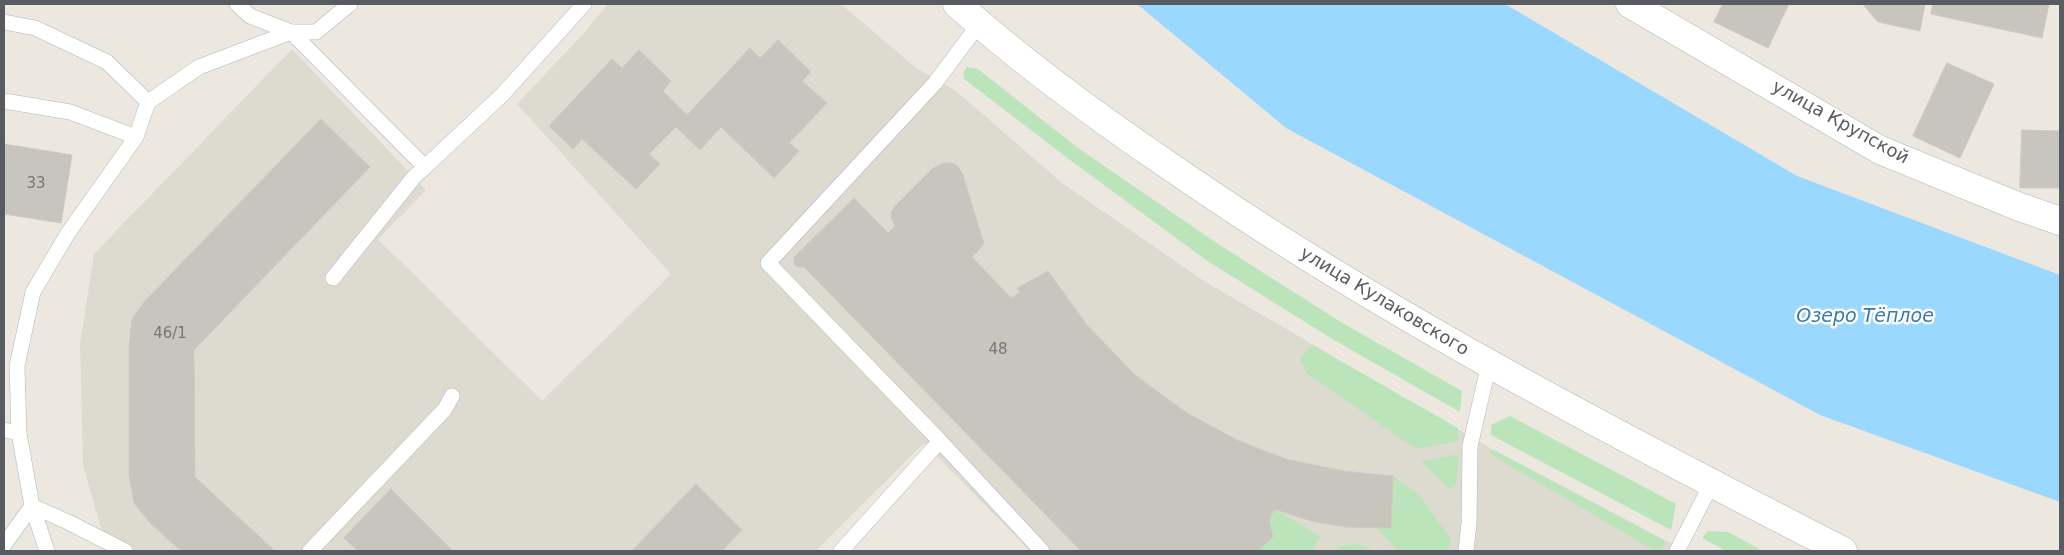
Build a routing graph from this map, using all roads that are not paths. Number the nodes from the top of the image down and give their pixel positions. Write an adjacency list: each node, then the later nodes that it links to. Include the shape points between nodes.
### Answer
1 (237, 4): 8 (lane, via 250,16)
2 (350, 4): 8 (lane, via 316,32)
3 (584, 4): 12 (lane, via 502,95)
4 (957, 4): 7 (main road, улица Кулаковского)
5 (1630, 4): 13 (main road, улица Крупской, via 1880,150)
6 (4, 22): 10 (lane, via 35,28 107,62)
7 (979, 24): 15 (main road, улица Кулаковского, via 1099,117 1234,211 1365,294); 20 (lane, via 935,83 768,263)
8 (291, 32): 10 (lane, via 199,67); 12 (lane)
9 (4, 101): 11 (lane, via 70,112)
10 (148, 102): 11 (lane)
11 (136, 138): 16 (lane, via 68,233 33,292)
12 (425, 167): 14 (lane)
13 (2060, 221)
14 (333, 278)
15 (1489, 364): 21 (main road, улица Кулаковского); 29 (lane, via 1470,446)
16 (10, 365): 19 (lane)
17 (452, 396): 26 (lane, via 445,409)
18 (4, 430): 19 (lane)
19 (19, 434): 22 (lane)
20 (940, 441): 27 (lane); 28 (lane)
21 (1712, 483): 30 (lane); 31 (main road, улица Кулаковского)
22 (32, 506): 23 (lane); 24 (lane); 25 (lane)
23 (4, 545)
24 (47, 551)
25 (125, 551)
26 (310, 551)
27 (841, 551)
28 (1042, 551)
29 (1466, 551)
30 (1677, 551)
31 (1843, 551)

